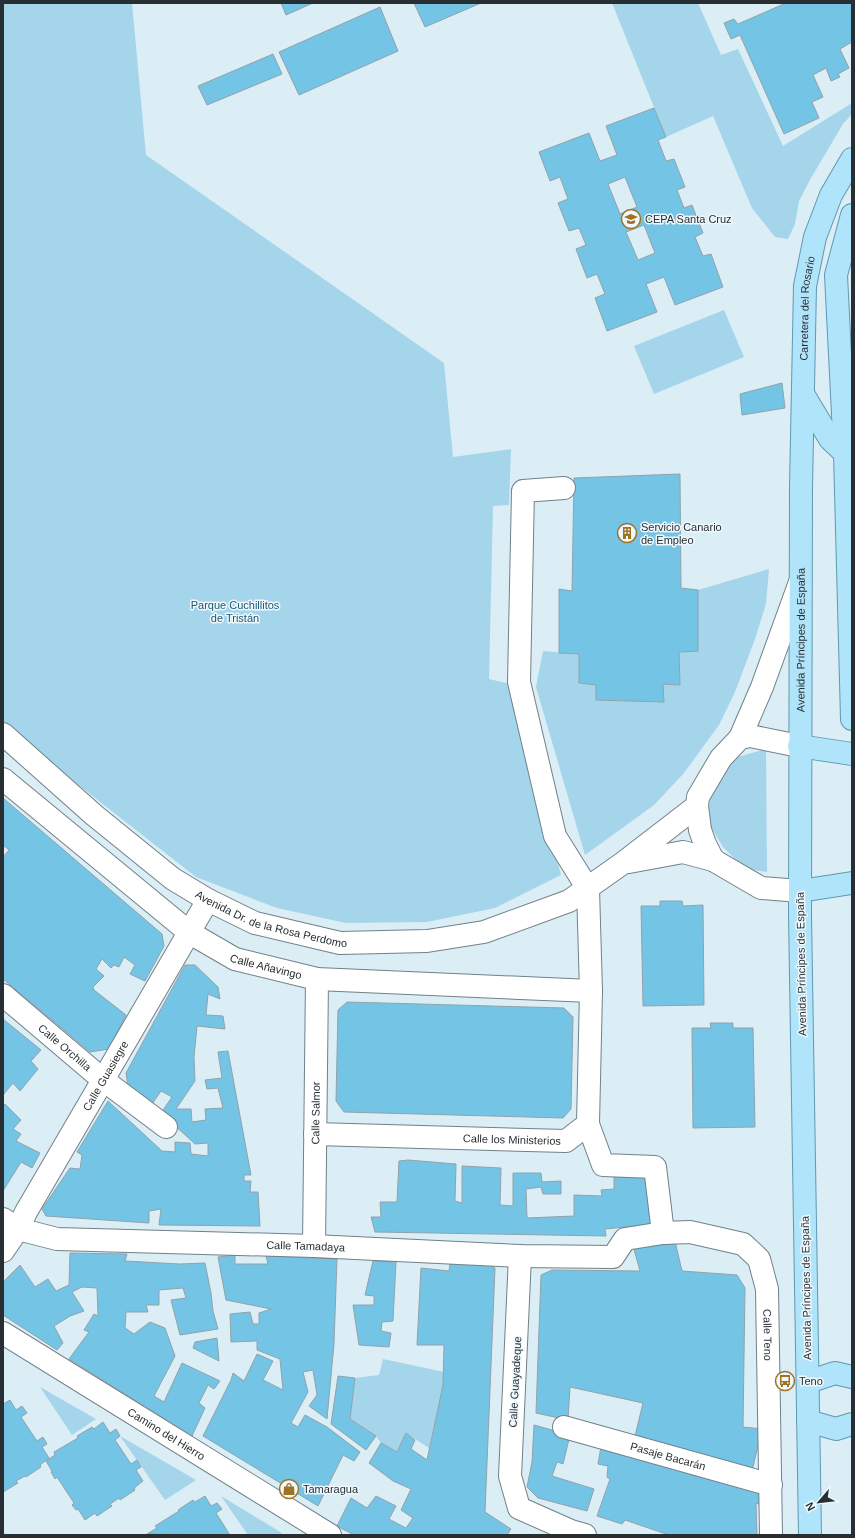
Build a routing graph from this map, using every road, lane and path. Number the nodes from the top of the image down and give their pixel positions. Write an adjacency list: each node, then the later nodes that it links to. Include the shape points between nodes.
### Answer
1 (852, 159): 5 (main road, Carretera del Rosario, via 831,195 815,237 805,286)
2 (852, 215): 3 (main road)
3 (836, 275): 4 (main road); 6 (main road)
4 (852, 327)
5 (803, 393): 6 (main road); 7 (main road, Avenida Príncipes de España)
6 (844, 442): 7 (main road, via 818,453); 10 (main road)
7 (801, 487): 9 (main road, Avenida Príncipes de España)
8 (564, 488): 21 (street, via 523,491 519,682 555,836)
9 (800, 581): 13 (street, via 762,687); 14 (main road, Avenida Príncipes de España)
10 (851, 630): 11 (main road)
11 (852, 719)
12 (3, 734): 23 (street, Avenida Dr. de la Rosa Perdomo, via 94,815 173,879)
13 (740, 738): 14 (street, via 750,736); 17 (street, via 721,758 698,797)
14 (799, 746): 15 (main road); 22 (main road, Avenida Príncipes de España)
15 (852, 754)
16 (3, 779): 24 (street, Calle Añavingo)
17 (697, 806): 18 (street, via 700,830); 19 (street, Avenida Dr. de la Rosa Perdomo)
18 (713, 860): 19 (street, via 683,852); 22 (street, via 761,888)
19 (623, 863): 21 (street, Avenida Dr. de la Rosa Perdomo)
20 (852, 883): 22 (main road)
21 (588, 889): 23 (street, Avenida Dr. de la Rosa Perdomo, via 569,901 484,932 427,941 340,943 255,923); 26 (street)
22 (800, 891): 40 (main road, Avenida Príncipes de España)
23 (208, 900): 24 (street, Calle Guasiegre)
24 (190, 933): 25 (street, Calle Añavingo, via 235,959); 28 (street, Calle Guasiegre)
25 (316, 979): 26 (street, Calle Añavingo); 31 (street, Calle Salmor)
26 (591, 991): 29 (street)
27 (3, 995): 28 (street, Calle Orchilla)
28 (102, 1079): 30 (street, Calle Orchilla); 32 (street, Calle Guasiegre, via 26,1212)
29 (588, 1124): 31 (street, Calle los Ministerios, via 566,1141); 33 (street, via 603,1165 655,1167)
30 (166, 1128)
31 (315, 1134): 34 (street, Calle Salmor)
32 (10, 1224): 34 (street, Calle Tamadaya, via 57,1239); 35 (street, Calle Guasiegre)
33 (663, 1233): 37 (street, Calle Teno, via 625,1239); 44 (street, Calle Teno, via 690,1232 744,1244 759,1259 767,1289)
34 (314, 1246): 36 (street, Calle Tamadaya)
35 (3, 1251)
36 (520, 1256): 37 (street, Calle Tamadaya); 46 (street, Calle Guayadeque, via 510,1476 519,1508)
37 (613, 1257)
38 (3, 1333): 45 (street, Camino del Hierro)
39 (852, 1377): 40 (main road, via 835,1373)
40 (808, 1382): 41 (main road, Avenida Príncipes de España)
41 (808, 1421): 42 (main road, via 836,1428); 48 (main road, Avenida Príncipes de España)
42 (852, 1424)
43 (564, 1427): 44 (street, Pasaje Bacarán)
44 (771, 1485): 47 (street, Calle Teno)
45 (330, 1535)
46 (585, 1535)
47 (771, 1535)
48 (810, 1535)

